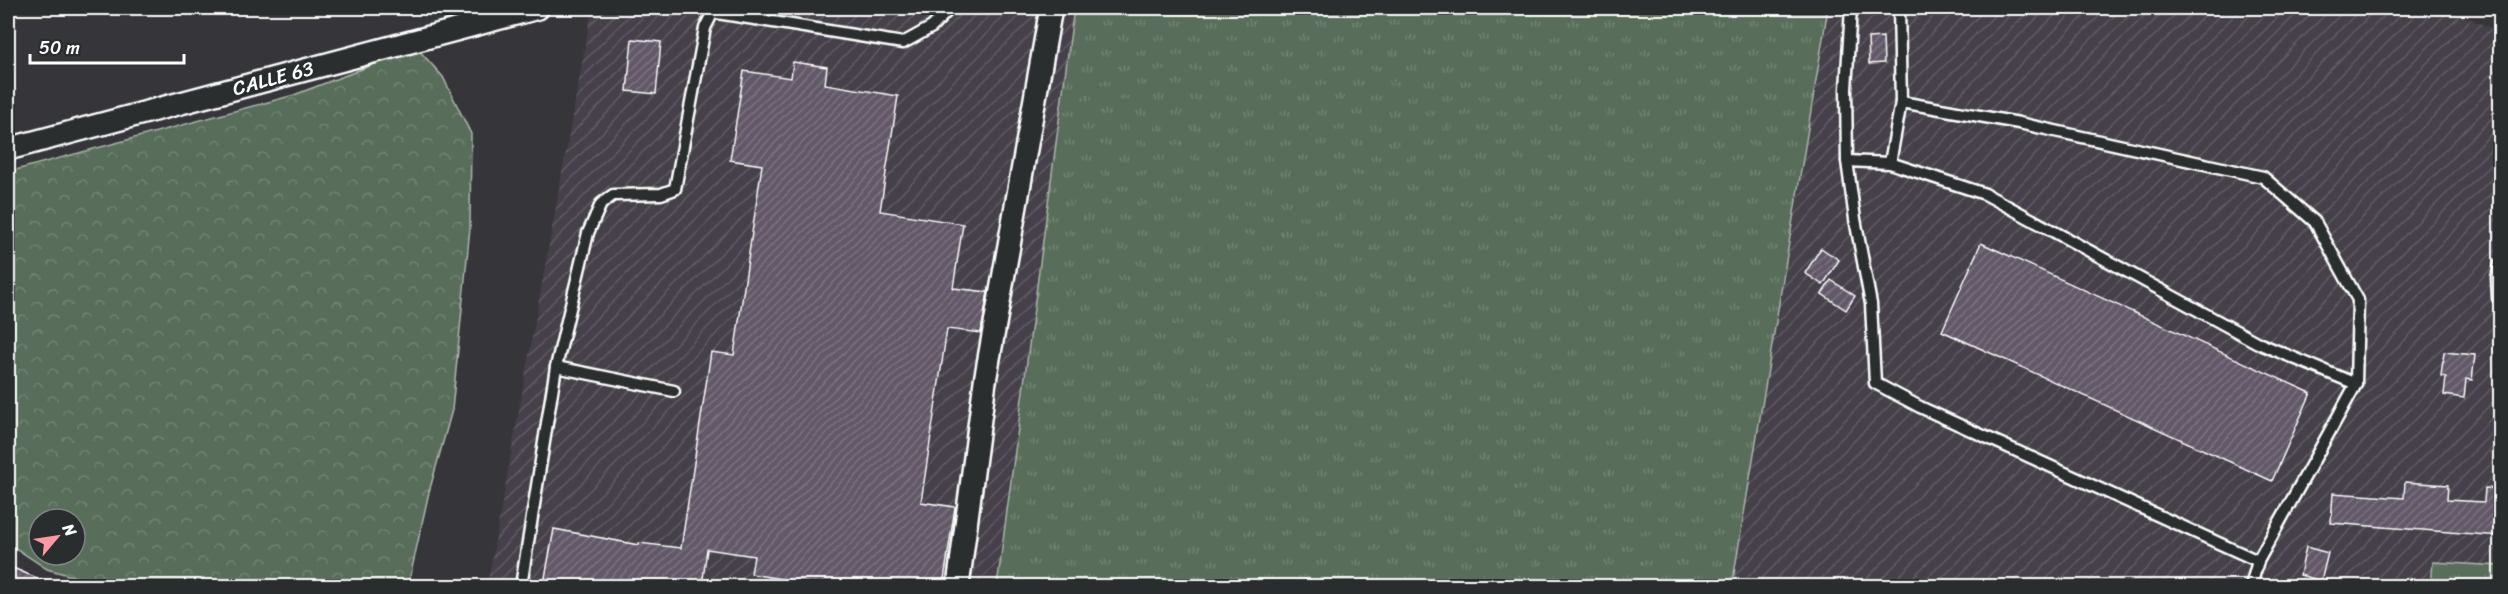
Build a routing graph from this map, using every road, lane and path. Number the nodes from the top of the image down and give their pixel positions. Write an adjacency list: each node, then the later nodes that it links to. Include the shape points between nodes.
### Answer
1 (538, 8): 8 (street, CALLE 63)
2 (950, 8): 6 (lane, via 932,27 903,43)
3 (1051, 8): 18 (street, via 985,381)
4 (1851, 8): 9 (lane)
5 (1899, 8): 7 (lane)
6 (713, 10): 13 (lane, via 705,28 675,189 661,194 613,195 601,204 588,233)
7 (1901, 102): 10 (lane); 14 (lane, via 2019,123 2263,177 2315,222 2358,300)
8 (8, 149)
9 (1847, 161): 10 (lane); 16 (lane, via 1871,304 1875,383)
10 (1890, 163): 14 (lane, via 1985,194 2258,343)
11 (2500, 264): 12 (lane)
12 (2500, 300)
13 (556, 367): 15 (lane); 17 (lane)
14 (2356, 384): 16 (lane)
15 (674, 391)
16 (2258, 561): 19 (lane)
17 (521, 586)
18 (958, 586)
19 (2251, 586)

